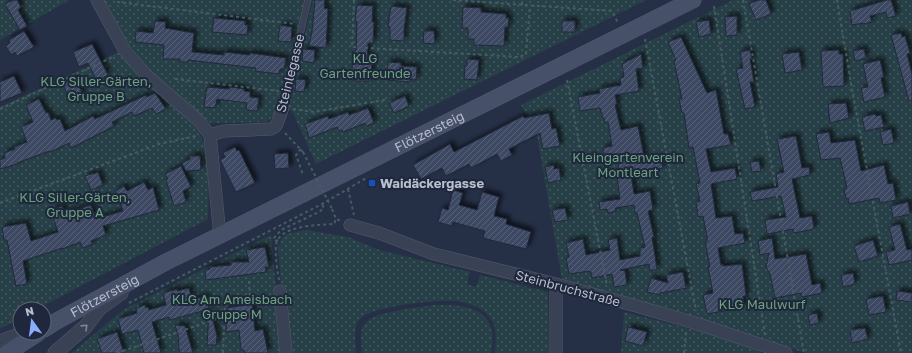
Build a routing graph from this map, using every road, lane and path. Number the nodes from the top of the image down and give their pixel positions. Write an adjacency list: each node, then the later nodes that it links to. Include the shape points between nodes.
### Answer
1 (97, 0): 16 (street)
2 (308, 0): 14 (lane, Steinlegasse)
3 (354, 0): 11 (path, via 352,47 519,57 526,54)
4 (453, 0): 10 (path)
5 (522, 0): 10 (path)
6 (693, 0): 33 (main road, Flötzersteig)
7 (743, 0): 57 (path)
8 (837, 0): 58 (path)
9 (117, 2): 14 (path)
10 (522, 5): 11 (path)
11 (530, 6): 13 (path, via 612,11)
12 (714, 6): 48 (path, via 766,341)
13 (616, 18)
14 (302, 24): 19 (lane, Steinlegasse)
15 (645, 39): 43 (path)
16 (126, 51): 22 (path); 24 (street, via 146,75 197,119)
17 (175, 79): 19 (path)
18 (567, 80): 40 (path)
19 (286, 92): 21 (lane, Steinlegasse)
20 (385, 100): 21 (path, via 314,112)
21 (283, 107): 23 (street, Steinlegasse)
22 (0, 109)
23 (277, 124): 24 (street, Steinlegasse, via 266,130 224,130); 25 (path)
24 (210, 135): 29 (path, via 192,136 159,144); 33 (street)
25 (301, 149): 27 (path, via 296,155); 31 (path, bridge)
26 (371, 174): 28 (path)
27 (302, 176)
28 (348, 189): 30 (path); 32 (path)
29 (0, 203)
30 (322, 204): 34 (path, via 324,208 319,212 281,230 274,238); 41 (path)
31 (336, 219): 32 (path); 34 (path, via 334,224 311,225 288,231)
32 (352, 220): 37 (street, Steinbruchstraße, via 434,254)
33 (220, 236): 35 (main road, Flötzersteig)
34 (278, 240): 38 (path, via 276,245)
35 (166, 262): 44 (main road, Flötzersteig); 50 (street, Flötzersteig, one-way to 35, via 86,326 100,308)
36 (249, 281): 39 (path)
37 (556, 284): 40 (street, Steinbruchstraße); 54 (street)
38 (280, 292): 39 (path); 53 (street)
39 (250, 298): 42 (path, via 225,302)
40 (610, 299): 43 (street, Steinbruchstraße)
41 (126, 305)
42 (225, 316): 51 (path); 52 (path)
43 (692, 323): 48 (street, Steinbruchstraße); 55 (path)
44 (52, 324)
45 (12, 338): 47 (street)
46 (26, 341): 49 (main road)
47 (0, 342)
48 (763, 346): 56 (street, Steinbruchstraße)
49 (7, 353)
50 (55, 353)
51 (117, 353)
52 (223, 353)
53 (286, 353)
54 (556, 353)
55 (684, 353)
56 (786, 353)
57 (804, 353)
58 (900, 353)

